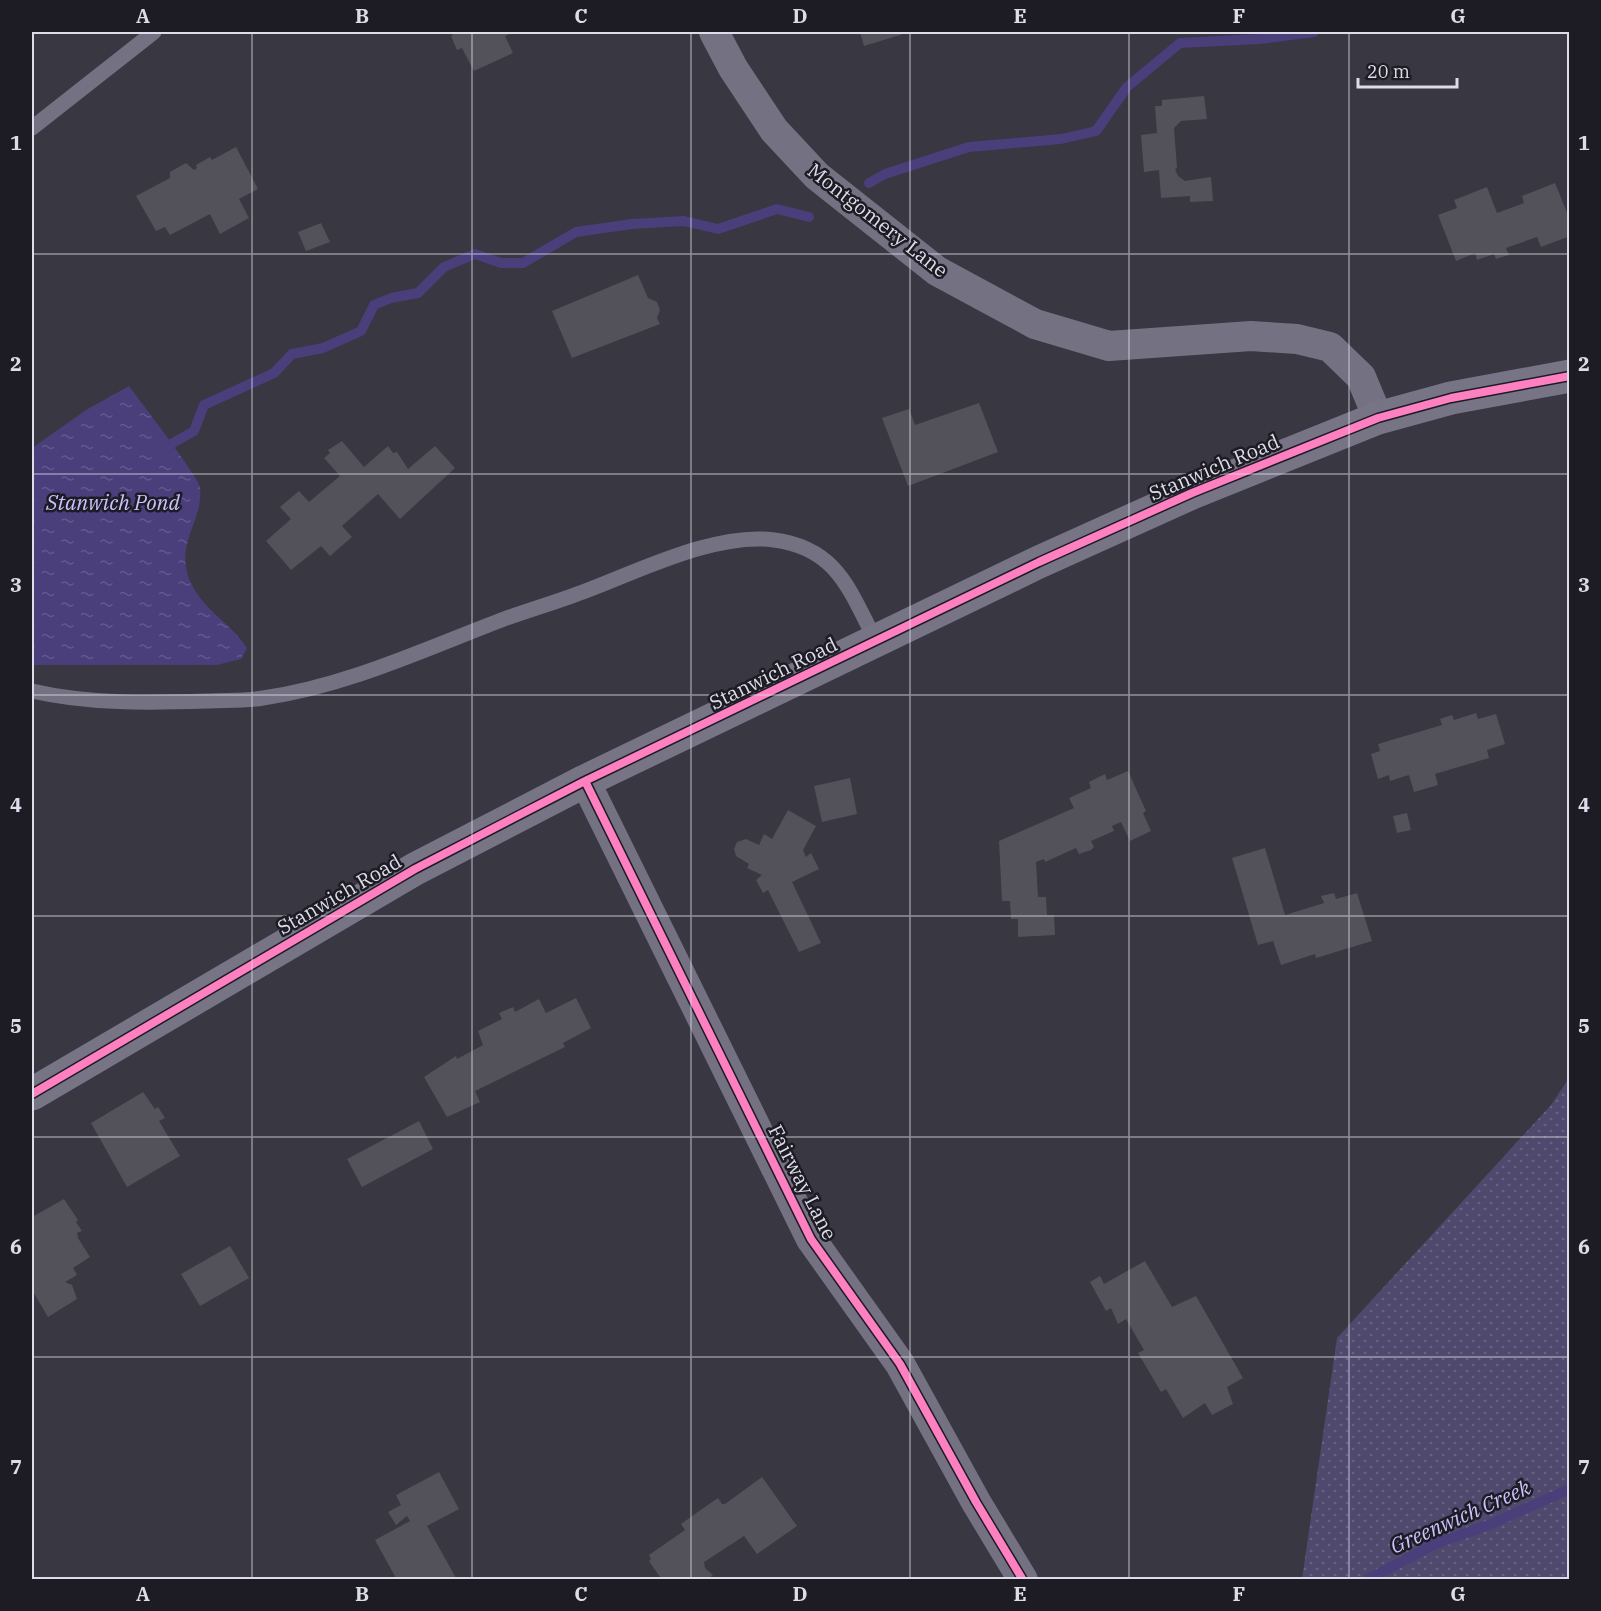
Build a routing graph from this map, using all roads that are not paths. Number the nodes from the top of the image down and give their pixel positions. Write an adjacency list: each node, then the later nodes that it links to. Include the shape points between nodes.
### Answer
1 (154, 32): 3 (lane)
2 (714, 32): 5 (street, Montgomery Lane, via 774,130 817,176 937,270 1035,324 1109,346 1251,336 1297,339 1330,347 1361,377)
3 (32, 128)
4 (1569, 376): 5 (street, Stanwich Road, via 1450,398)
5 (1378, 418): 6 (street, Stanwich Road, via 1192,492)
6 (876, 641): 7 (lane, via 832,563 807,549 775,540 748,539 687,552 414,656 262,699 165,703); 8 (street, Stanwich Road)
7 (32, 691)
8 (585, 781): 9 (street, Stanwich Road, via 415,868); 10 (street, Fairway Lane, via 811,1239 900,1364)
9 (32, 1094)
10 (1023, 1580)

